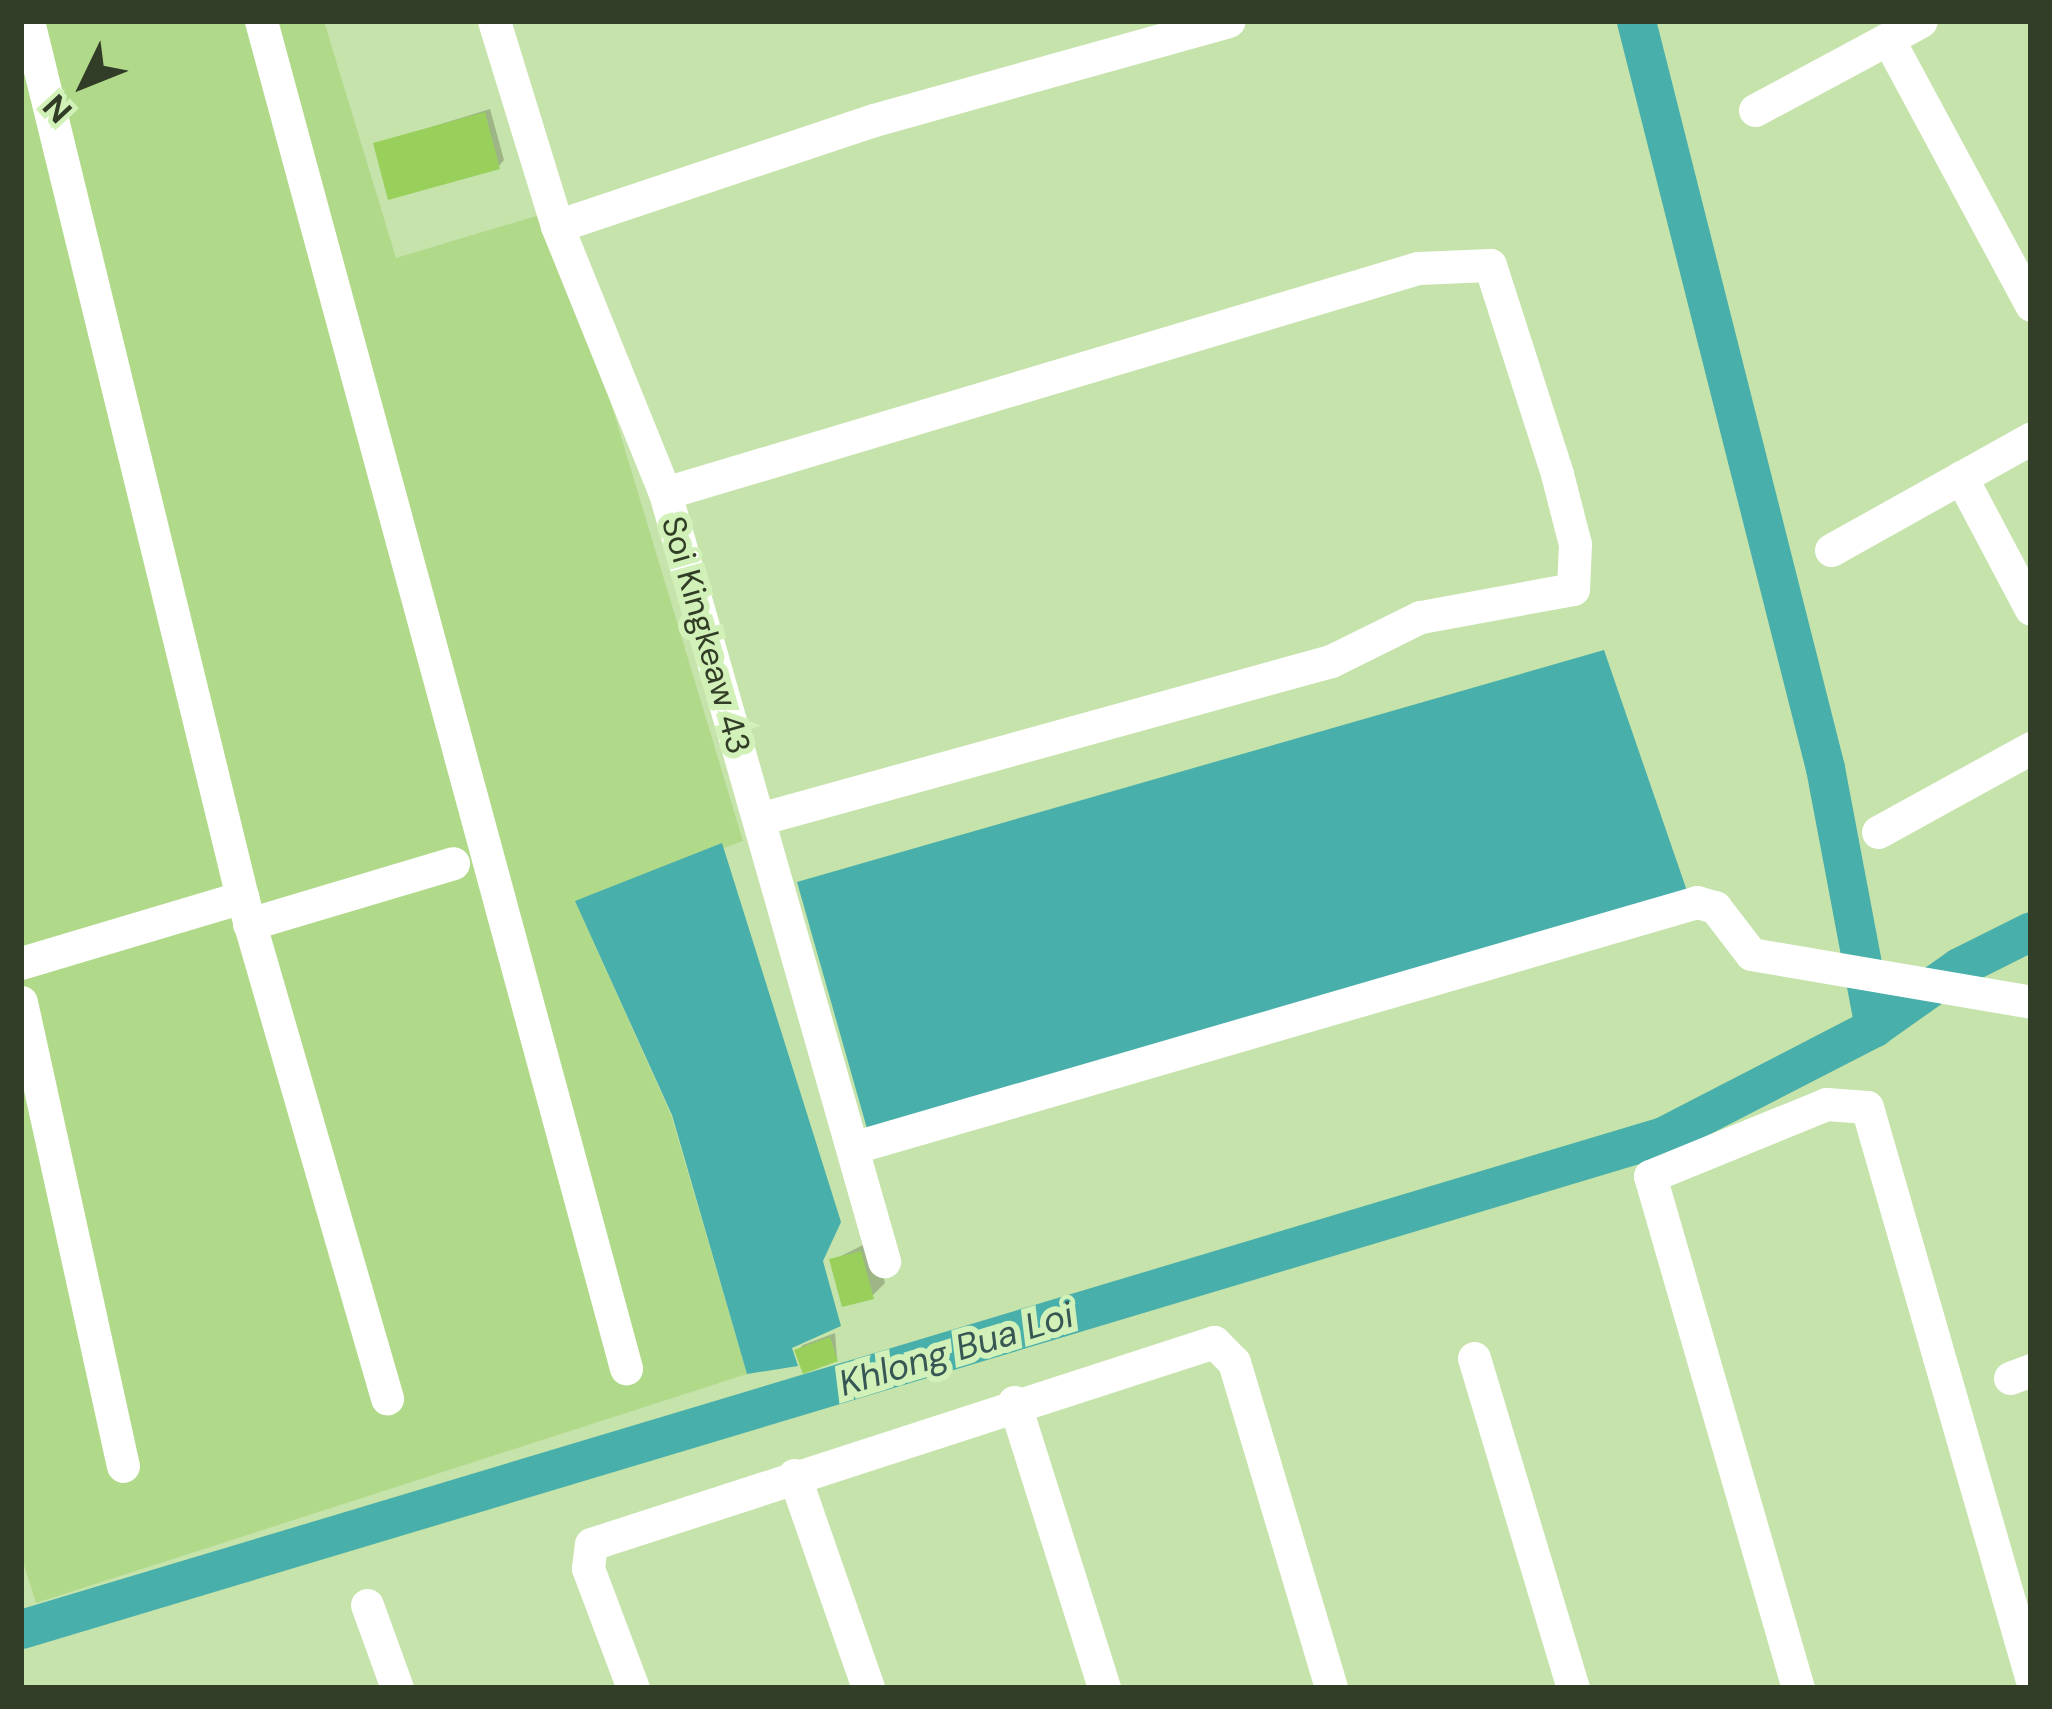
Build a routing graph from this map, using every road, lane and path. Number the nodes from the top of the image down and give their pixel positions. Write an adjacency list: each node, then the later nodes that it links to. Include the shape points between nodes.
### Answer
1 (28, 21): 19 (street)
2 (261, 21): 26 (street)
3 (494, 21): 8 (street, Soi Kingkeaw 43)
4 (1228, 21): 8 (street, via 874,120)
5 (1921, 21): 6 (street)
6 (1888, 39): 7 (street); 9 (street)
7 (1755, 110)
8 (557, 226): 12 (street, Soi Kingkeaw 43)
9 (2031, 305)
10 (2031, 438): 11 (street)
11 (1961, 477): 13 (street); 14 (street)
12 (665, 494): 16 (street, Soi Kingkeaw 43); 16 (street, via 1418,268 1490,266 1557,474 1575,544 1573,590 1420,617 1331,662)
13 (1831, 550)
14 (2031, 609)
15 (2031, 748): 17 (street)
16 (760, 819): 23 (street, Soi Kingkeaw 43)
17 (1878, 832)
18 (453, 863): 19 (street)
19 (246, 911): 20 (street); 27 (street)
20 (21, 963)
21 (21, 1002): 29 (street)
22 (2031, 1002): 23 (street, via 1766,958 1737,943 1715,907 1697,902)
23 (855, 1147): 24 (street, Soi Kingkeaw 43)
24 (884, 1261)
25 (1474, 1358): 38 (street)
26 (626, 1368)
27 (387, 1398)
28 (1014, 1402): 30 (street); 36 (street); 37 (street, via 1224,1345)
29 (123, 1466)
30 (794, 1475): 34 (street, via 591,1544 588,1568); 35 (street)
31 (367, 1604): 33 (street)
32 (2031, 1677): 39 (street, via 1867,1107 1826,1104 1650,1176)
33 (398, 1688)
34 (633, 1688)
35 (868, 1688)
36 (1104, 1688)
37 (1331, 1688)
38 (1573, 1688)
39 (1798, 1688)

